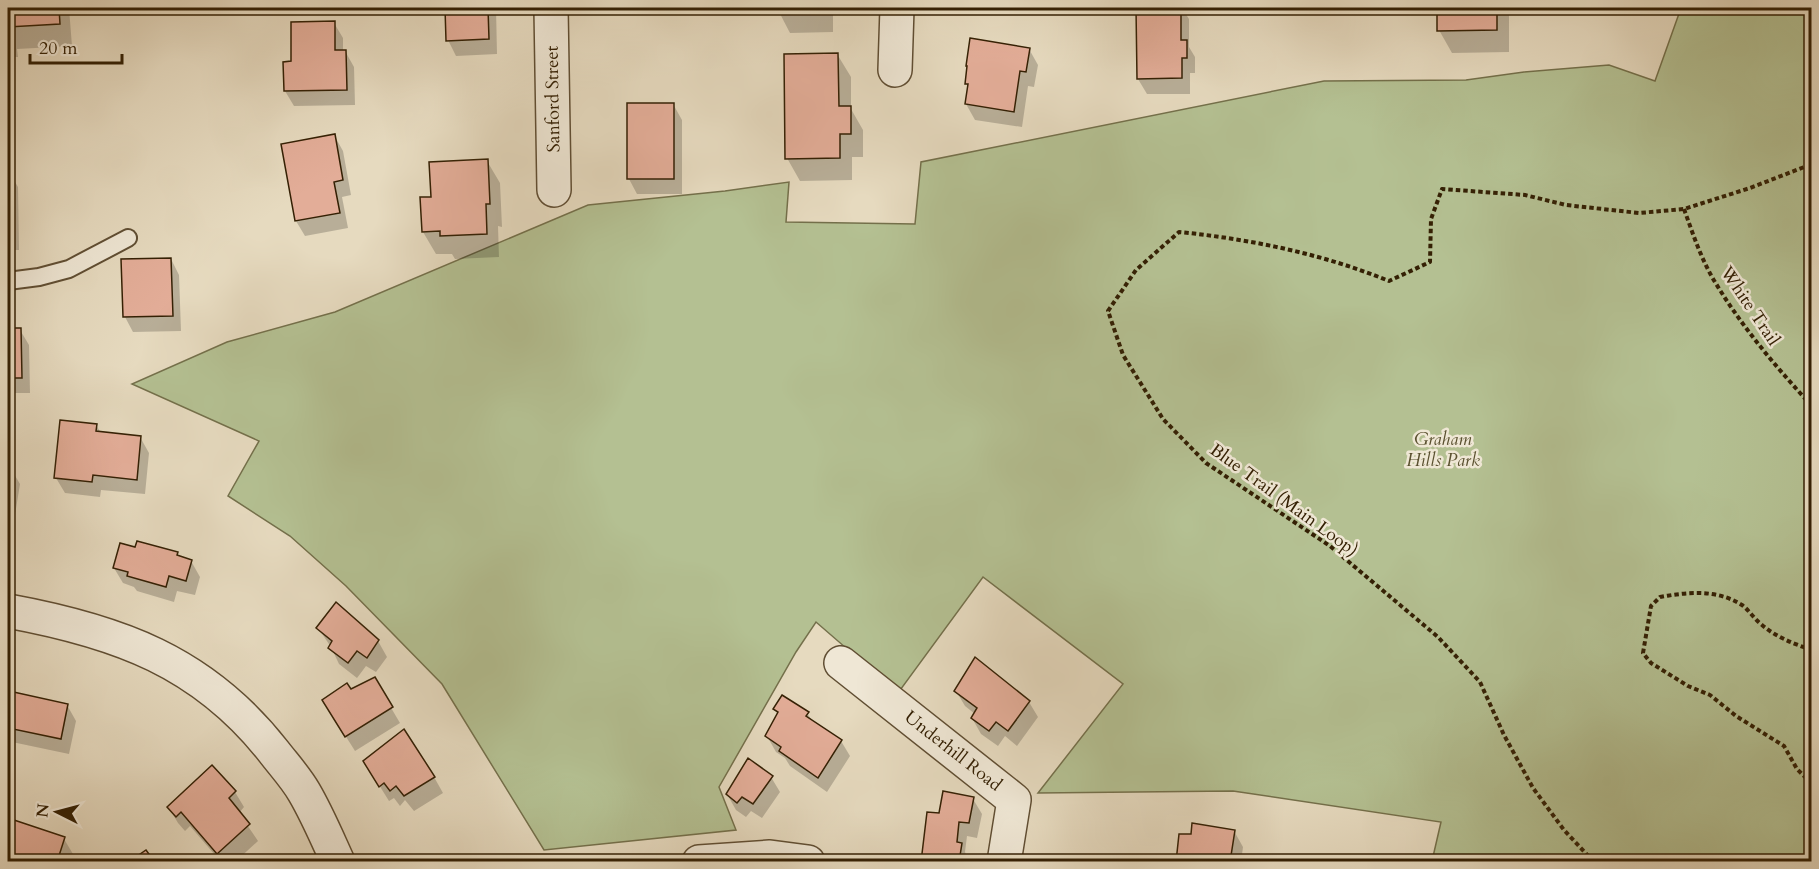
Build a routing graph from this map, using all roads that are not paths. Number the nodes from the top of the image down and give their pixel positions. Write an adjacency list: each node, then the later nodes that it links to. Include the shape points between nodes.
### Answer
1 (551, 8): 4 (street, Sanford Street)
2 (897, 8): 3 (street)
3 (896, 70)
4 (554, 190)
5 (128, 238): 6 (lane, via 69,269)
6 (8, 280)
7 (8, 611): 9 (street, via 55,620 138,646 218,693 259,734 303,790)
8 (841, 663): 12 (street, Underhill Road, via 1014,800)
9 (338, 861)
10 (699, 861): 11 (street, via 770,857)
11 (808, 861)
12 (1004, 861)

